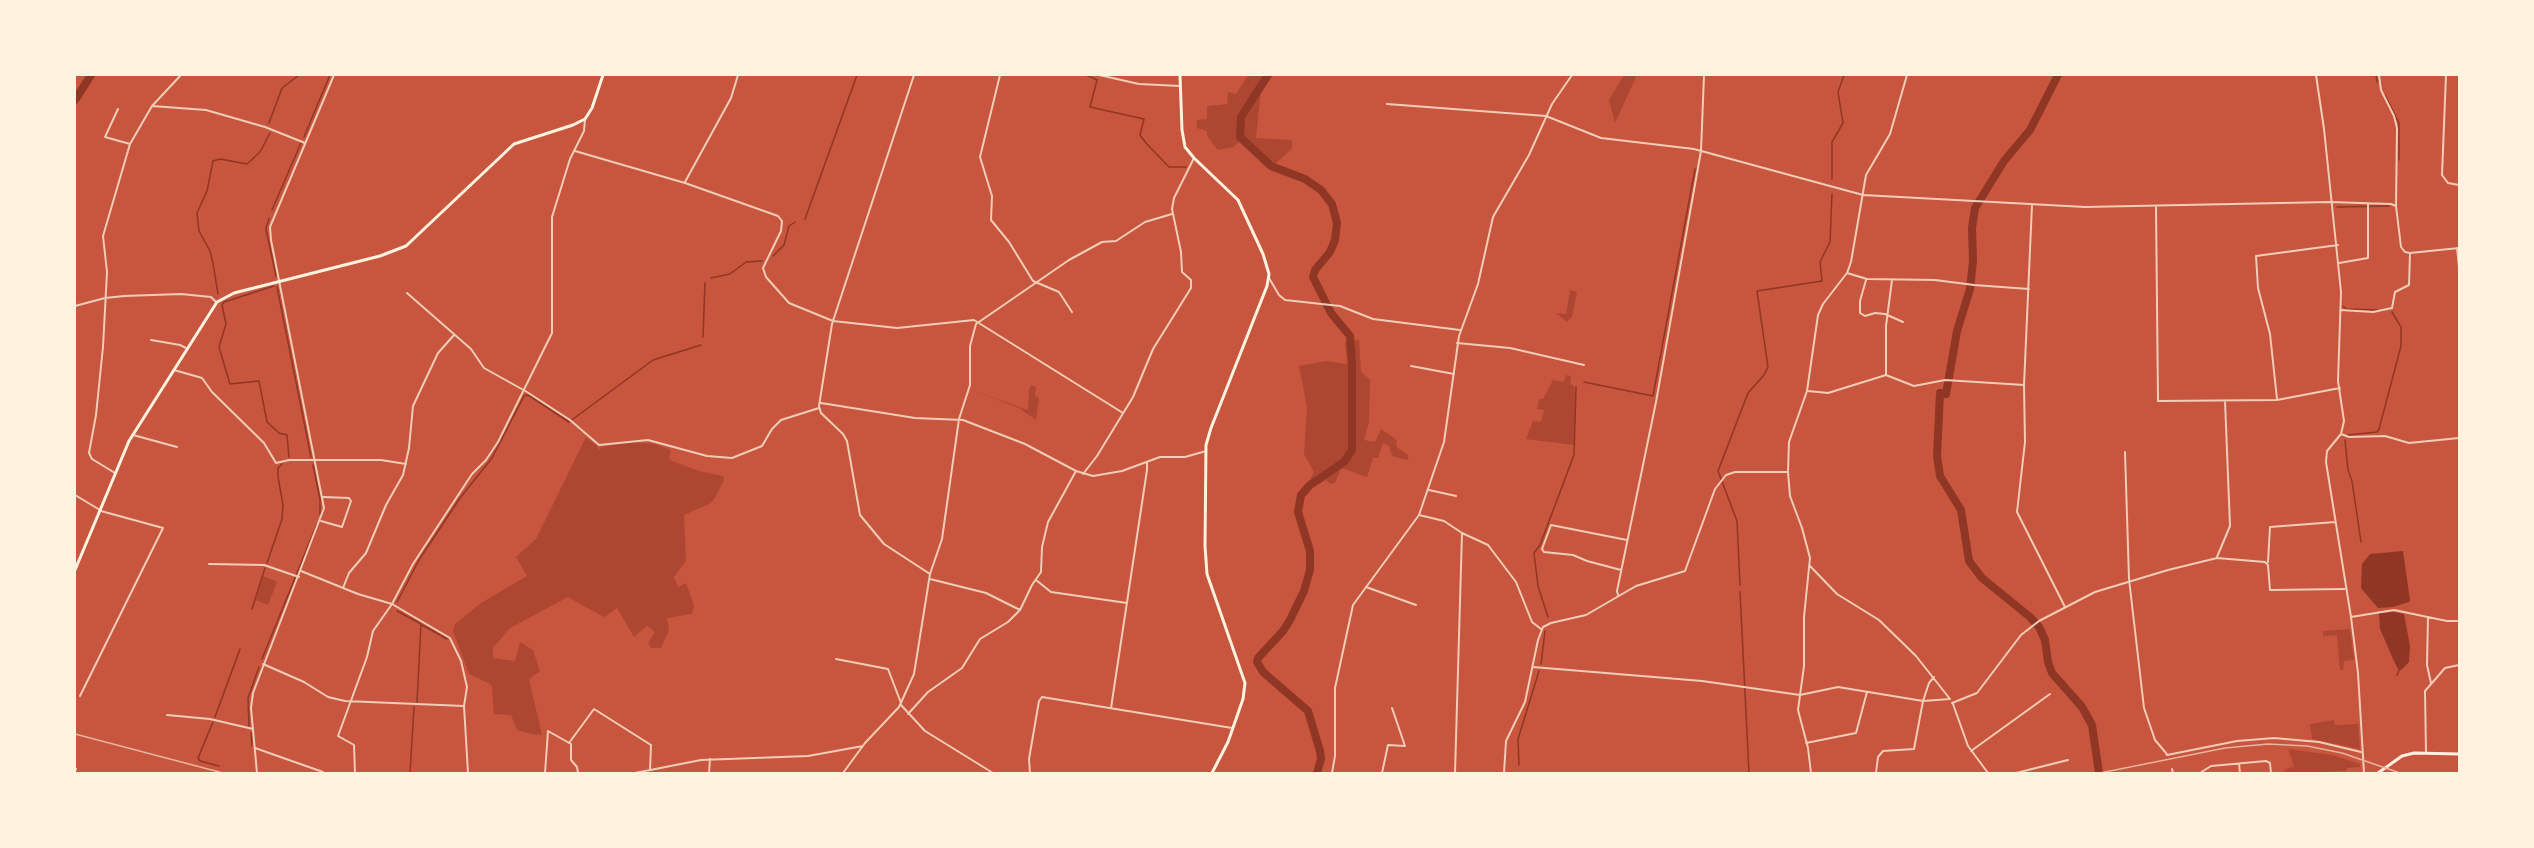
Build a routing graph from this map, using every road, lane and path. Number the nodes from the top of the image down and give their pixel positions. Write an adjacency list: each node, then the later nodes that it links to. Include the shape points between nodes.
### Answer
1 (181, 75): 17 (street)
2 (334, 75): 21 (street)
3 (603, 75): 20 (main road)
4 (738, 75): 26 (street, via 731,98)
5 (914, 75): 54 (street)
6 (1000, 75): 45 (street, via 980,160 992,196 991,220)
7 (1099, 75): 15 (street, via 1139,84)
8 (1180, 75): 15 (main road)
9 (1572, 75): 19 (street)
10 (1704, 75): 24 (street)
11 (1907, 75): 28 (street, via 1890,134 1869,166)
12 (2316, 75): 29 (street)
13 (2379, 75): 33 (street, via 2380,90 2397,128)
14 (2446, 75): 27 (street, via 2442,175 2449,183)
15 (1180, 86): 25 (main road, via 1183,139)
16 (1387, 104): 19 (street)
17 (152, 106): 21 (street, via 206,110); 22 (street)
18 (118, 109): 22 (street, via 105,137)
19 (1546, 116): 24 (street, via 1601,138); 58 (street, via 1495,211 1479,281)
20 (585, 119): 23 (street); 44 (main road, via 514,144 422,233 401,248)
21 (305, 142): 44 (street, via 270,227)
22 (130, 144): 48 (street, via 103,236 107,266)
23 (574, 151): 26 (street); 71 (street, via 552,217 552,333)
24 (1701, 151): 28 (street); 101 (street)
25 (1194, 158): 34 (street, via 1174,198); 41 (main road, via 1238,200 1265,259)
26 (685, 183): 54 (street, via 781,218 779,238 763,268 766,277 786,302)
27 (2459, 185)
28 (1863, 195): 31 (street); 40 (street)
29 (2332, 202): 30 (street); 32 (street); 35 (street)
30 (2368, 204): 33 (street); 38 (street, via 2368,258)
31 (2032, 206): 32 (street); 46 (street)
32 (2156, 206): 74 (street, via 2158,402)
33 (2396, 206): 37 (street, via 2401,247)
34 (1172, 214): 45 (street, via 1140,224 1116,241 1102,242); 77 (street, via 1182,272 1191,280 1191,288 1153,349 1139,386)
35 (2338, 245): 38 (street); 73 (street, via 2256,256 2258,288 2271,334)
36 (2458, 248): 37 (street); 39 (street)
37 (2410, 253): 51 (street, via 2409,285 2395,292 2392,308 2373,312)
38 (2339, 263): 51 (street)
39 (2459, 267)
40 (1847, 273): 42 (street); 72 (street, via 1818,315)
41 (1269, 278): 58 (street, via 1283,299 1352,309 1373,320); 83 (main road, via 1211,428)
42 (1867, 279): 43 (street); 53 (street, via 1860,313)
43 (1892, 280): 46 (street, via 1947,280); 53 (street)
44 (280, 281): 49 (main road, via 229,294); 85 (street)
45 (1035, 284): 52 (street, via 1059,292); 55 (street)
46 (2029, 289): 69 (street)
47 (407, 293): 60 (street)
48 (105, 298): 49 (street, via 181,294 211,297); 50 (street); 90 (street, via 96,415 89,453)
49 (216, 302): 63 (main road)
50 (75, 306)
51 (2341, 310): 70 (street)
52 (1072, 312)
53 (1887, 317): 56 (street); 68 (street)
54 (833, 321): 55 (street, via 908,328); 75 (street)
55 (978, 322): 77 (street); 78 (street, via 970,346 970,385)
56 (1903, 322)
57 (2459, 322): 59 (street)
58 (1461, 330): 62 (street)
59 (2459, 331)
60 (454, 335): 71 (street, via 471,349 484,368); 87 (street, via 438,353 413,406)
61 (152, 340): 63 (street)
62 (1457, 343): 65 (street, via 1510,348); 67 (street)
63 (187, 349): 66 (main road)
64 (1411, 366): 67 (street)
65 (1584, 366)
66 (174, 370): 80 (main road); 85 (street, via 202,378 264,443 276,463)
67 (1454, 374): 92 (street, via 1445,436)
68 (1886, 375): 69 (street, via 1914,386 1945,381); 72 (street, via 1828,393)
69 (2024, 385): 120 (street, via 2025,442 2017,512)
70 (2340, 388): 73 (street); 79 (street, via 2344,414)
71 (523, 390): 76 (street, via 570,420 599,446 648,440 728,458 762,446 772,429 786,417); 118 (street, via 490,455 472,474 413,564)
72 (1807, 391): 89 (street, via 1790,436)
73 (2277, 400): 74 (street)
74 (2225, 401): 102 (street, via 2230,526)
75 (820, 403): 76 (street); 78 (street, via 918,418)
76 (819, 408): 109 (street, via 847,441 860,515 884,544)
77 (1123, 413): 91 (street)
78 (958, 419): 88 (street, via 1024,444); 109 (street, via 942,539)
79 (2341, 434): 81 (street, via 2382,436 2409,443); 99 (street, via 2326,456)
80 (133, 435): 82 (street); 90 (main road)
81 (2459, 438)
82 (177, 447)
83 (1206, 451): 86 (street); 145 (main road, via 1207,574 1245,679 1245,691)
84 (2125, 452): 112 (street)
85 (316, 461): 87 (street, via 381,460); 95 (street)
86 (1147, 462): 91 (street, via 1103,476); 117 (street)
87 (406, 465): 114 (street, via 366,553)
88 (1076, 471): 91 (street); 111 (street, via 1048,522 1042,568)
89 (1788, 472): 105 (street, via 1790,496); 116 (street, via 1726,475 1715,489 1685,571)
90 (115, 473): 96 (main road)
91 (1083, 474)
92 (1429, 490): 94 (street); 97 (street)
93 (75, 495): 96 (street)
94 (1456, 496)
95 (323, 497): 98 (street); 98 (street, via 351,501 342,527)
96 (100, 510): 106 (main road); 135 (street, via 163,528)
97 (1419, 515): 100 (street, via 1444,521); 113 (street)
98 (321, 521): 108 (street)
99 (2335, 522): 104 (street, via 2270,527); 115 (street)
100 (1462, 533): 125 (street, via 1485,542 1493,550 1516,582 1532,622); 174 (street)
101 (1627, 540): 107 (street); 107 (street, via 1551,525 1542,549)
102 (2217, 558): 104 (street); 112 (street)
103 (209, 564): 110 (street, via 264,565)
104 (2268, 564): 115 (street, via 2272,590)
105 (1810, 566): 130 (street, via 1840,597 1879,620); 134 (street)
106 (75, 570)
107 (1621, 570): 116 (street)
108 (301, 571): 110 (street); 114 (street)
109 (929, 576): 121 (street, via 986,593); 139 (street, via 914,674)
110 (299, 577): 127 (street)
111 (1036, 580): 117 (street, via 1051,592); 121 (street)
112 (2129, 582): 120 (street, via 2095,592); 152 (street, via 2144,708 2155,740 2167,755 2274,738 2319,742)
113 (1366, 587): 119 (street); 172 (street, via 1353,608 1335,688)
114 (343, 588): 118 (street)
115 (2346, 589): 123 (street)
116 (1618, 595): 125 (street, via 1596,611)
117 (1128, 603): 141 (street)
118 (392, 604): 136 (street, via 373,631 368,657); 140 (street, via 450,638 466,681)
119 (1416, 605)
120 (2066, 607): 138 (street, via 2024,631 1977,693)
121 (1020, 610): 143 (street, via 980,639 962,668 928,692)
122 (2428, 616): 123 (street, via 2394,610); 124 (street); 131 (street, via 2427,665)
123 (2351, 617): 152 (street)
124 (2459, 621)
125 (1542, 629): 129 (street)
126 (836, 659): 139 (street, via 888,669)
127 (263, 664): 136 (street, via 328,697); 146 (street, via 252,697)
128 (2459, 665): 131 (street, via 2446,667)
129 (1533, 667): 134 (street, via 1702,681); 175 (street, via 1525,702 1506,741)
130 (1934, 677): 137 (street); 138 (street)
131 (2431, 683): 153 (street, via 2425,694)
132 (1867, 692): 134 (street, via 1838,687); 137 (street); 148 (street, via 1856,733)
133 (2050, 694): 151 (street)
134 (1800, 695): 148 (street, via 1799,715)
135 (80, 696)
136 (350, 701): 140 (street); 162 (street, via 338,736 354,745)
137 (1923, 701): 138 (street); 177 (street, via 1914,749 1883,751)
138 (1951, 701): 151 (street)
139 (901, 704): 143 (street); 149 (street)
140 (464, 706): 163 (street)
141 (1111, 708): 145 (street); 170 (street, via 1042,697)
142 (1392, 708): 173 (street, via 1405,746 1388,745)
143 (908, 714): 169 (street, via 925,731)
144 (167, 715): 146 (street)
145 (1232, 728): 171 (main road)
146 (253, 729): 150 (street)
147 (570, 743): 158 (street, via 594,709 651,745); 164 (street, via 548,731); 165 (street, via 571,760)
148 (1806, 743): 176 (street)
149 (863, 746): 155 (street, via 808,756); 168 (street)
150 (255, 748): 160 (street); 161 (street)
151 (1971, 751): 178 (street)
152 (2362, 753): 183 (street)
153 (2426, 753): 154 (main road); 184 (main road, via 2402,756)
154 (2459, 754)
155 (710, 759): 159 (street); 167 (street)
156 (2068, 760): 179 (street)
157 (2239, 764): 180 (street, via 2211,766); 181 (street); 182 (street, via 2268,761)
158 (650, 770): 159 (street); 166 (street)
159 (660, 771)
160 (323, 772)
161 (257, 773)
162 (355, 773)
163 (468, 773)
164 (545, 773)
165 (578, 773)
166 (635, 773)
167 (709, 773)
168 (843, 773)
169 (993, 773)
170 (1030, 773)
171 (1212, 773)
172 (1332, 773)
173 (1382, 773)
174 (1455, 773)
175 (1504, 773)
176 (1811, 773)
177 (1876, 773)
178 (1988, 773)
179 (2016, 773)
180 (2200, 773)
181 (2240, 773)
182 (2271, 773)
183 (2364, 773)
184 (2378, 773)

